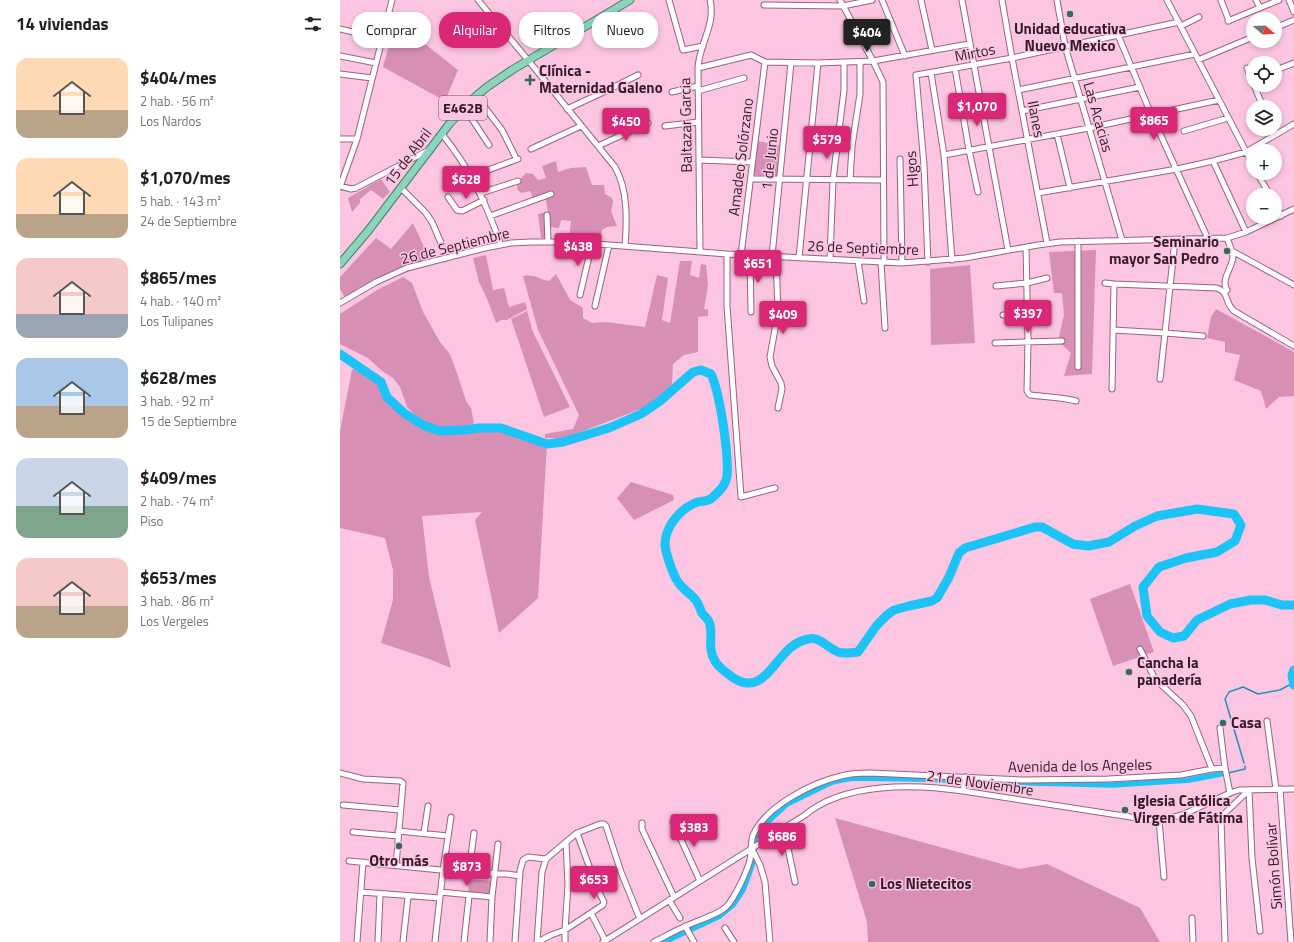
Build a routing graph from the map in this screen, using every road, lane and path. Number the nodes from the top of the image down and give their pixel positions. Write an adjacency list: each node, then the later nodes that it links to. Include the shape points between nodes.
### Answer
1 (392, 0): 23 (street)
2 (478, 0): 42 (street)
3 (630, 0): 42 (main road, 15 de Abril / E462B)
4 (669, 0): 34 (street, via 683,50)
5 (710, 0): 34 (street, Baltazar Garcia, via 712,21)
6 (840, 0): 21 (street)
7 (872, 0): 21 (street)
8 (882, 0): 40 (street)
9 (921, 0): 37 (street)
10 (962, 0): 33 (street)
11 (1002, 0): 41 (street, Ilanes)
12 (1057, 0): 35 (street, Las Acacias)
13 (1175, 0): 18 (street)
14 (1221, 0): 22 (street, via 1228,21)
15 (1256, 0): 22 (street)
16 (1279, 0): 22 (street)
17 (1289, 0): 24 (street)
18 (1168, 1): 27 (street)
19 (782, 3): 20 (street); 21 (street)
20 (764, 5)
21 (843, 6): 44 (street)
22 (1260, 8)
23 (389, 12)
24 (1294, 12)
25 (1199, 17): 27 (street, Mirtos)
26 (1294, 20): 28 (street)
27 (1180, 24): 31 (street, Mirtos); 38 (street)
28 (1282, 25)
29 (340, 29): 30 (street)
30 (352, 32)
31 (1118, 35): 35 (street, Mirtos); 53 (street)
32 (1246, 40): 43 (street)
33 (969, 44): 37 (street); 52 (street)
34 (703, 46): 54 (street, Baltazar Garcia)
35 (1066, 46): 41 (street, Mirtos); 63 (street, Las Acacias)
36 (380, 48): 48 (street)
37 (932, 50): 40 (street)
38 (1195, 54): 43 (street); 53 (street)
39 (340, 56): 48 (street)
40 (905, 56): 44 (street)
41 (1012, 58): 52 (street, Mirtos); 66 (street, Ilanes)
42 (528, 60): 68 (main road, 15 de Abril / E462B); 72 (street)
43 (1198, 60): 70 (street)
44 (873, 61): 47 (street); 110 (street, via 881,76 883,87)
45 (765, 62): 49 (street); 54 (street, via 751,54); 102 (street, Amadeo Solórzano)
46 (844, 62): 47 (street); 50 (street); 108 (street, via 844,90)
47 (860, 62): 109 (street, via 860,94)
48 (376, 63): 61 (street)
49 (791, 63): 50 (street); 106 (street, 1 de Junio)
50 (818, 63): 107 (street)
51 (1294, 63): 56 (street)
52 (973, 65): 55 (street, Mirtos); 93 (street)
53 (1131, 67): 63 (street); 64 (street)
54 (698, 68): 65 (street, Baltazar Garcia)
55 (955, 68): 57 (street, Mirtos); 96 (street)
56 (1282, 68)
57 (931, 73): 60 (street, Mirtos); 98 (street)
58 (340, 74): 61 (street)
59 (638, 75): 72 (street)
60 (916, 75): 153 (street, HIgos, via 924,164)
61 (372, 78): 88 (street)
62 (744, 78): 65 (street)
63 (1075, 79): 66 (street); 69 (street, Las Acacias)
64 (1140, 87): 69 (street); 74 (street)
65 (698, 88): 67 (street); 76 (street, Baltazar Garcia)
66 (1018, 90): 73 (street, Ilanes)
67 (672, 92)
68 (476, 96): 71 (main road, 15 de Abril / E462B); 104 (street, via 502,130 516,158)
69 (1081, 100): 73 (street); 81 (street, Las Acacias)
70 (1219, 100): 74 (street); 75 (street)
71 (464, 107): 84 (main road, 15 de Abril / E462B); 91 (street)
72 (567, 109): 79 (street)
73 (1022, 111): 89 (street, Ilanes)
74 (1151, 114): 81 (street); 103 (street)
75 (1228, 118): 82 (street); 97 (street)
76 (698, 122): 80 (street); 100 (street, Baltazar Garcia)
77 (648, 123): 92 (street)
78 (1294, 124): 83 (street)
79 (581, 126): 92 (street); 95 (street)
80 (665, 126)
81 (1089, 128): 85 (street); 112 (street, Las Acacias)
82 (1184, 131)
83 (1282, 131)
84 (442, 134): 94 (main road, 15 de Abril / E462B); 104 (street)
85 (1057, 134): 89 (street); 115 (street)
86 (1274, 136): 90 (street)
87 (340, 139): 88 (street)
88 (357, 139): 113 (street)
89 (1028, 140): 93 (street); 118 (street, Ilanes)
90 (1260, 144)
91 (490, 145)
92 (598, 146): 139 (street, via 611,161 621,179 625,206)
93 (989, 146): 96 (street); 141 (street)
94 (430, 149): 113 (street, via 356,188); 114 (main road, 15 de Abril / E462B)
95 (531, 149)
96 (969, 150): 98 (street); 116 (street)
97 (1246, 152): 101 (street)
98 (944, 155): 150 (street)
99 (900, 159): 154 (street)
100 (699, 160): 102 (street); 143 (street, Baltazar Garcia)
101 (1213, 161): 103 (street); 127 (street)
102 (752, 162): 105 (street, Amadeo Solórzano)
103 (1177, 170): 112 (street); 129 (street)
104 (472, 176): 117 (street)
105 (751, 179): 106 (street); 145 (street, Amadeo Solórzano)
106 (779, 179): 107 (street); 147 (street, 1 de Junio)
107 (806, 180): 108 (street); 148 (street)
108 (833, 180): 109 (street); 149 (street)
109 (850, 180): 110 (street)
110 (883, 180): 152 (street)
111 (518, 181): 117 (street)
112 (1105, 182): 115 (street); 130 (street, Las Acacias)
113 (340, 186)
114 (401, 188): 134 (street, via 426,213); 155 (main road, 15 de Abril / E462B)
115 (1070, 188): 118 (street)
116 (978, 192)
117 (480, 193): 121 (street)
118 (1038, 193): 135 (street, Ilanes)
119 (551, 194): 124 (street)
120 (448, 197): 121 (street, via 459,211)
121 (484, 200): 124 (street)
122 (1294, 209): 125 (street, 26 de Septiembre)
123 (547, 215): 132 (street)
124 (490, 216): 137 (street)
125 (1282, 216)
126 (1264, 224): 127 (street, 26 de Septiembre)
127 (1246, 232): 128 (street, 26 de Septiembre)
128 (1227, 238): 129 (street, 26 de Septiembre); 142 (street)
129 (1208, 239): 131 (street, 26 de Septiembre)
130 (1122, 240): 131 (street, 26 de Septiembre); 133 (street, 26 de Septiembre)
131 (1175, 240): 162 (street)
132 (548, 241): 136 (street, 26 de Septiembre); 137 (street, 26 de Septiembre)
133 (1078, 242): 135 (street, 26 de Septiembre); 179 (street)
134 (441, 243)
135 (1047, 243): 140 (street, 26 de Septiembre)
136 (592, 244): 138 (street, 26 de Septiembre); 164 (street)
137 (501, 245): 166 (street, 26 de Septiembre, via 397,272)
138 (609, 245): 139 (street, 26 de Septiembre); 167 (street)
139 (625, 246): 143 (street, 26 de Septiembre)
140 (1026, 247): 141 (street, 26 de Septiembre); 157 (street)
141 (1008, 250): 150 (street, 26 de Septiembre)
142 (1232, 251): 160 (street); 163 (street, via 1232,265 1224,284)
143 (700, 252): 144 (street, 26 de Septiembre)
144 (727, 254): 145 (street, 26 de Septiembre); 184 (street, via 727,306 741,497)
145 (741, 255): 146 (street, 26 de Septiembre)
146 (750, 256): 147 (street, 26 de Septiembre); 168 (street)
147 (774, 256): 148 (street, 26 de Septiembre); 183 (street, 1 de Junio, via 778,312 770,357 782,389)
148 (799, 258): 149 (street, 26 de Septiembre)
149 (830, 259): 151 (street, 26 de Septiembre)
150 (952, 260): 153 (street, 26 de Septiembre)
151 (858, 261): 152 (street, 26 de Septiembre); 165 (street)
152 (882, 262): 154 (street, 26 de Septiembre); 171 (street)
153 (928, 262): 154 (street, 26 de Septiembre)
154 (902, 263)
155 (340, 264)
156 (1047, 278): 157 (street)
157 (1027, 283): 161 (street); 169 (street)
158 (1105, 284): 159 (street)
159 (1114, 284): 162 (street); 172 (street)
160 (1294, 285)
161 (996, 286)
162 (1170, 286): 173 (street); 178 (street, via 1217,288 1227,298 1229,306 1234,311)
163 (1227, 290)
164 (580, 295)
165 (864, 301)
166 (340, 304)
167 (595, 306)
168 (751, 312)
169 (1028, 314): 170 (street); 176 (street)
170 (1003, 315)
171 (885, 328)
172 (1113, 330): 173 (street); 181 (street)
173 (1165, 333): 174 (street); 180 (street)
174 (1203, 336)
175 (1062, 341): 176 (street)
176 (1028, 342): 177 (street); 182 (street, via 1027,391 1030,395 1062,397)
177 (995, 343)
178 (1294, 346)
179 (1078, 367)
180 (1160, 379)
181 (1112, 389)
182 (1076, 401)
183 (778, 408)
184 (775, 488)
185 (1140, 649): 189 (street, via 1155,679 1183,705 1190,716)
186 (1266, 721): 192 (street, Simón Bolívar)
187 (1220, 728): 188 (street)
188 (1225, 768): 189 (street, Avenida de los Angeles); 195 (street)
189 (1212, 769): 191 (street, Avenida de los Angeles, via 1181,775 1131,779)
190 (340, 773): 198 (street, via 363,779 400,781 403,783)
191 (965, 783): 200 (street, 21 de Noviembre, via 1138,819); 203 (street, 21 de Noviembre, via 936,788 911,787 850,793 816,806); 212 (street, Avenida de los Angeles, via 855,773 830,779 780,805 753,834)
192 (1278, 789): 193 (street, 21 de Noviembre); 194 (street, 21 de Noviembre); 257 (street, Simón Bolívar)
193 (1294, 789)
194 (1250, 790): 195 (street, 21 de Noviembre); 240 (street, via 1252,858); 256 (street, via 1220,819)
195 (1230, 793): 200 (street, 21 de Noviembre, via 1185,814)
196 (343, 805): 198 (street)
197 (428, 806): 206 (street)
198 (400, 810): 205 (street)
199 (451, 818): 209 (street)
200 (1159, 820): 221 (street)
201 (672, 822): 222 (street)
202 (642, 823): 230 (street, via 642,829)
203 (784, 829): 212 (street, 21 de Noviembre); 223 (street)
204 (353, 832): 205 (street)
205 (398, 833): 206 (street); 216 (street)
206 (424, 833): 209 (street)
207 (474, 833): 218 (street)
208 (577, 833): 210 (street); 233 (street, via 604,902); 236 (street, via 600,824 606,826)
209 (448, 836): 217 (street)
210 (566, 842): 213 (street); 239 (street, via 568,885)
211 (498, 844): 219 (street)
212 (752, 849): 222 (street, 21 de Noviembre); 237 (street, Avenida de los Angeles, via 744,876 727,906); 254 (street, via 765,882)
213 (546, 859): 220 (street, via 525,858); 249 (street, via 542,872)
214 (349, 861): 215 (street)
215 (363, 862): 216 (street); 224 (street)
216 (396, 865): 217 (street)
217 (443, 870): 218 (street); 225 (street)
218 (469, 872): 219 (street)
219 (496, 874): 220 (street); 229 (street)
220 (520, 876): 248 (street)
221 (1164, 877)
222 (700, 881): 230 (street, 21 de Noviembre)
223 (795, 882)
224 (361, 892): 226 (street); 242 (street)
225 (440, 892): 228 (street); 231 (street)
226 (380, 895): 227 (street); 243 (street)
227 (408, 896): 231 (street); 244 (street)
228 (469, 896): 229 (street); 246 (street)
229 (492, 897): 247 (street)
230 (674, 897): 232 (street, 21 de Noviembre)
231 (440, 898): 245 (street)
232 (669, 900): 234 (street); 236 (street, 21 de Noviembre)
233 (591, 913): 239 (street); 241 (street)
234 (680, 918)
235 (1192, 918): 255 (street)
236 (640, 919): 241 (street, 21 de Noviembre)
237 (686, 927): 251 (street, Avenida de los Angeles); 252 (street)
238 (725, 928): 253 (street)
239 (565, 930): 249 (street); 250 (street)
240 (1260, 931)
241 (604, 941)
242 (358, 942)
243 (378, 942)
244 (403, 942)
245 (435, 942)
246 (464, 942)
247 (490, 942)
248 (515, 942)
249 (538, 942)
250 (565, 942)
251 (654, 942)
252 (694, 942)
253 (734, 942)
254 (770, 942)
255 (1193, 942)
256 (1225, 942)
257 (1291, 942)

